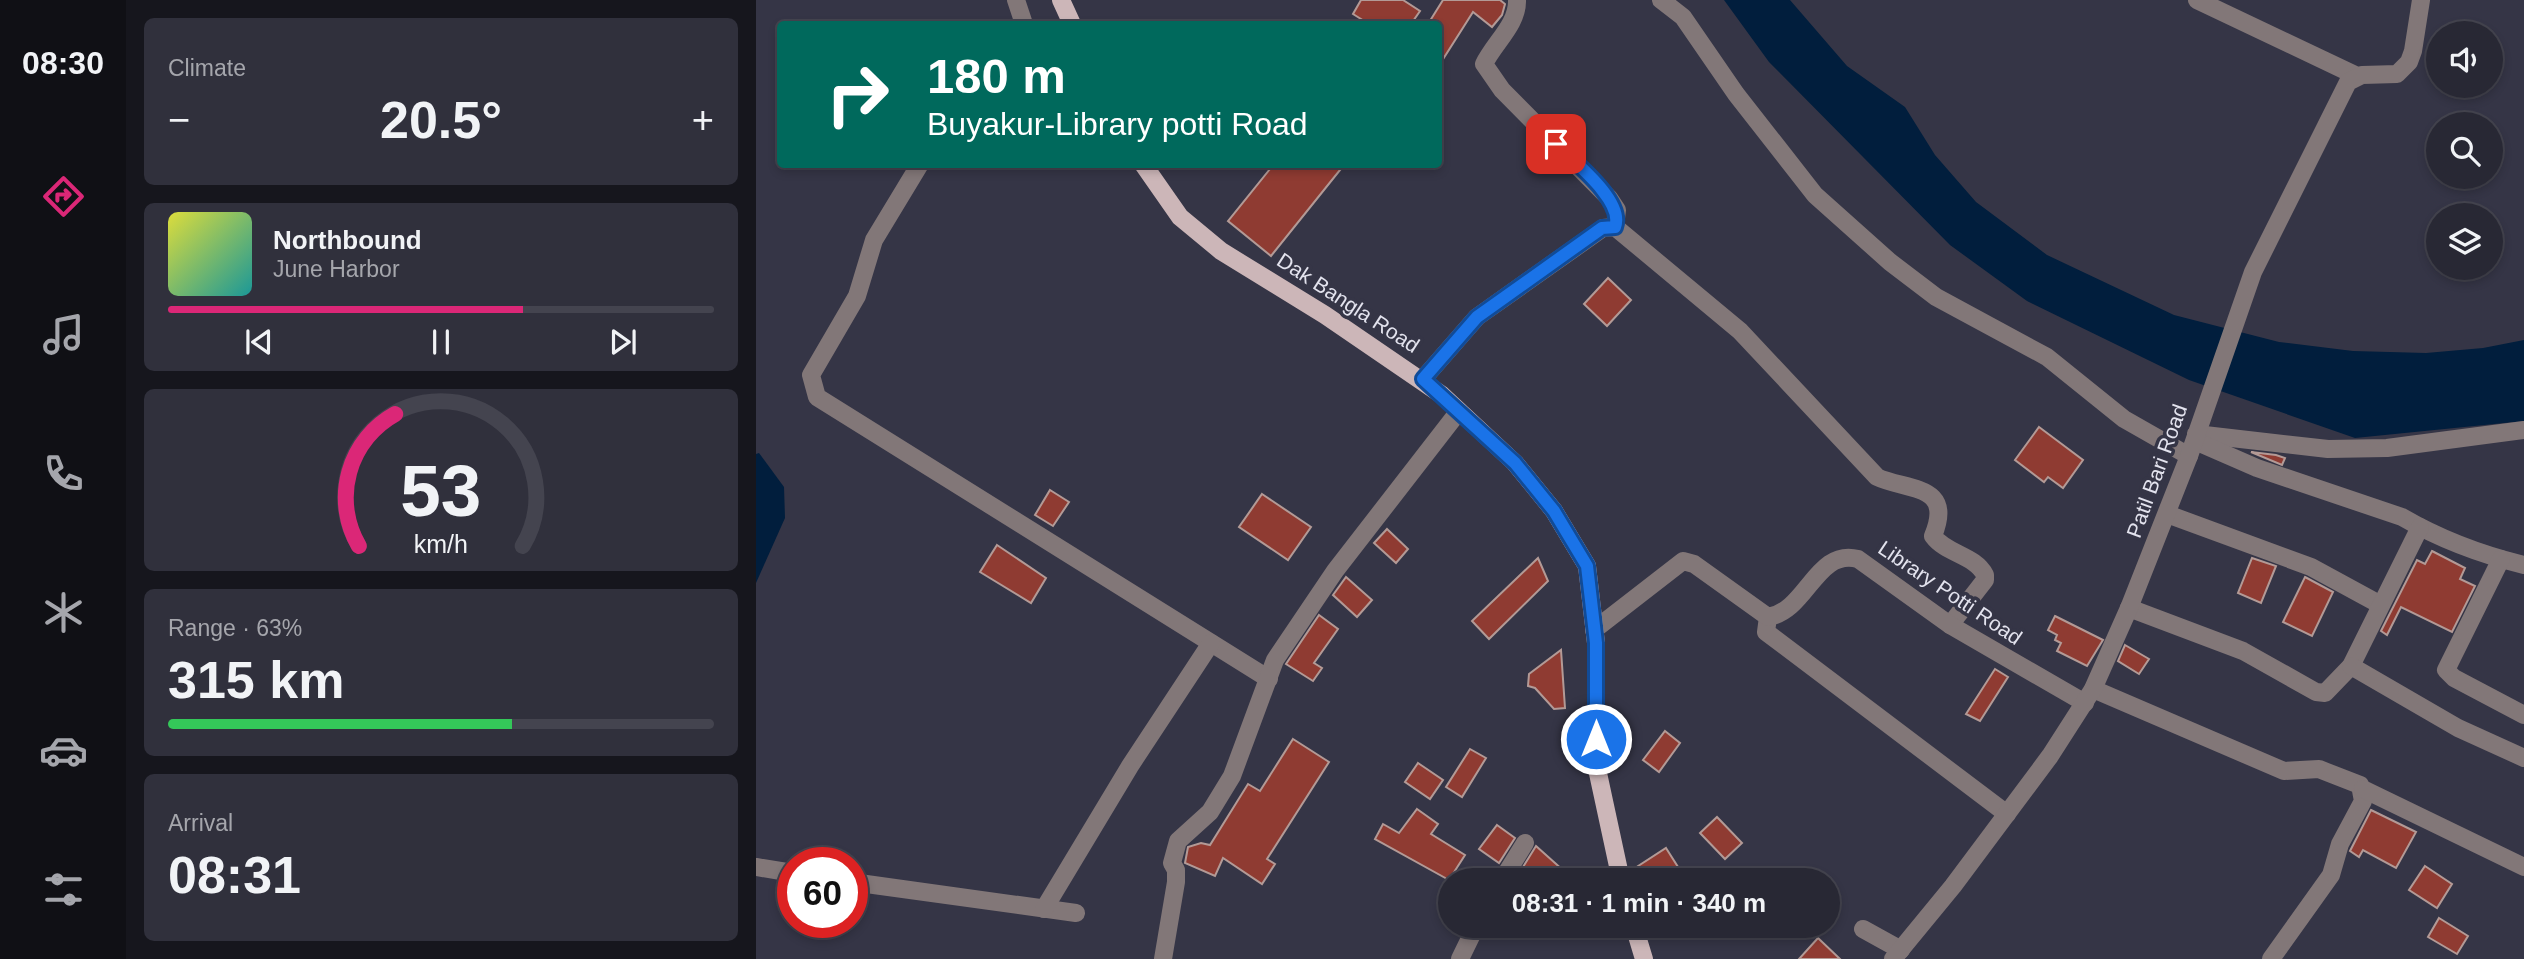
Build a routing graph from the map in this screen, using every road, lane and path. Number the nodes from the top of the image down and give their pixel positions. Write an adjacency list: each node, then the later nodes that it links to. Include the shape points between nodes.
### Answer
1 (1016, 0): 7 (street)
2 (1062, 0): 8 (main road)
3 (1517, 0): 12 (street, via 1511,23 1484,64 1502,90 1609,198 1617,209)
4 (1661, 0): 16 (street, via 1683,17 1815,195 1890,262 1936,297 2047,358 2124,419)
5 (2197, 0): 9 (street)
6 (2421, 0): 9 (street, via 2413,51 2403,69 2389,77)
7 (1023, 21)
8 (1071, 21)
9 (2357, 76): 16 (street, Patil Bari Road, via 2348,82 2336,104 2253,272)
10 (918, 168): 26 (street, via 874,240 857,296 811,375 817,397)
11 (1146, 168): 13 (main road, Dak Bangla Road, via 1180,217 1221,251)
12 (1615, 227): 13 (street, via 1602,228 1477,317); 24 (street, via 1740,331 1877,477 1891,484 1919,487 1934,500 1938,518 1933,536 1985,575)
13 (1423, 379): 14 (main road, Dak Bangla Road)
14 (1460, 411): 25 (main road, Dak Bangla Road, via 1515,463 1554,511 1587,566); 28 (street, via 1335,571 1275,660)
15 (2524, 430): 16 (street, via 2427,445 2363,449)
16 (2194, 439): 17 (street, Patil Bari Road); 18 (street, via 2257,468)
17 (2167, 514): 21 (street, via 2311,567); 22 (street, Patil Bari Road)
18 (2420, 527): 19 (street); 21 (street)
19 (2501, 559): 20 (street); 30 (street, via 2446,670)
20 (2524, 565)
21 (2379, 604): 27 (street)
22 (2129, 608): 27 (street, via 2243,650 2316,692 2329,692); 29 (street, Patil Bari Road)
23 (1768, 617): 24 (street, Library Potti Road, via 1785,611 1832,561 1845,556 1858,559); 25 (street, via 1694,564 1683,561); 33 (street, via 1766,632)
24 (1950, 625): 29 (street, Library Potti Road)
25 (1594, 630): 38 (main road, Dak Bangla Road, via 1596,764)
26 (1211, 643): 28 (street); 41 (street, via 1129,766)
27 (2351, 666): 31 (street, via 2458,728)
28 (1269, 679): 47 (street, via 1232,776 1210,813 1173,850 1176,882)
29 (2089, 696): 32 (street, Library Potti Road, via 2284,771 2319,769 2350,779); 33 (street, Patil Bari Road)
30 (2524, 715)
31 (2524, 758)
32 (2363, 789): 36 (street, Library Potti Road); 50 (street, via 2363,801 2340,844 2331,875)
33 (2007, 814): 46 (street, Patil Bari Road)
34 (1525, 843): 37 (street)
35 (756, 867): 39 (street)
36 (2524, 867)
37 (1509, 868)
38 (1618, 868)
39 (777, 870)
40 (868, 884): 41 (street)
41 (1044, 909): 42 (street)
42 (1076, 913)
43 (1863, 929): 46 (street)
44 (1470, 938): 48 (street)
45 (1638, 938): 49 (main road)
46 (1897, 954)
47 (1163, 959)
48 (1460, 959)
49 (1644, 959)
50 (2272, 959)

